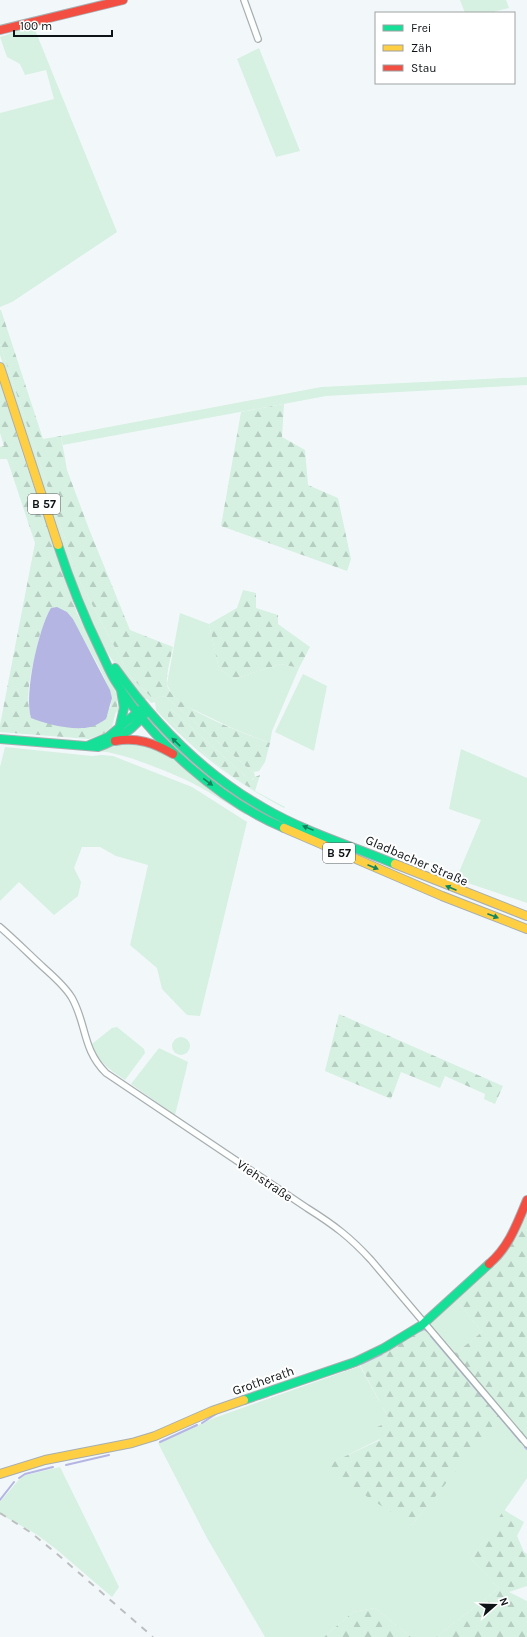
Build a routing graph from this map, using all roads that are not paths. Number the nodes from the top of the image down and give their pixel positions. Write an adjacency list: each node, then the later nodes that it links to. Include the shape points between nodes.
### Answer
1 (123, 0): 3 (main road)
2 (244, 0): 4 (street)
3 (0, 30)
4 (258, 39)
5 (0, 366): 6 (main road, B 57, via 66,570)
6 (94, 639): 7 (main road, B 57); 8 (main road, B 57, via 125,683)
7 (121, 689): 8 (main road, B 57); 9 (main road, via 124,705)
8 (142, 713): 9 (main road); 11 (main road, via 130,728); 13 (main road, B 57); 14 (main road, Gladbacher Straße / B 57, one-way to 8, via 466,894 290,821 243,796 207,770)
9 (120, 726): 12 (main road, via 108,737)
10 (0, 739): 12 (main road)
11 (110, 742): 12 (main road, via 98,747); 13 (main road, via 139,739 153,743)
12 (87, 746)
13 (178, 757): 16 (main road, Gladbacher Straße / B 57, one-way to 16, via 238,804 269,822 442,896)
14 (527, 916)
15 (0, 927): 18 (street, Viehstraße, via 57,980 71,997 96,1063 335,1225 371,1260)
16 (527, 929)
17 (527, 1200): 18 (main road, Grotherath, via 511,1238 500,1254)
18 (423, 1324): 19 (street, Viehstraße); 20 (main road, Grotherath, via 384,1348 354,1362 212,1411 155,1436 45,1460)
19 (527, 1444)
20 (0, 1474)

